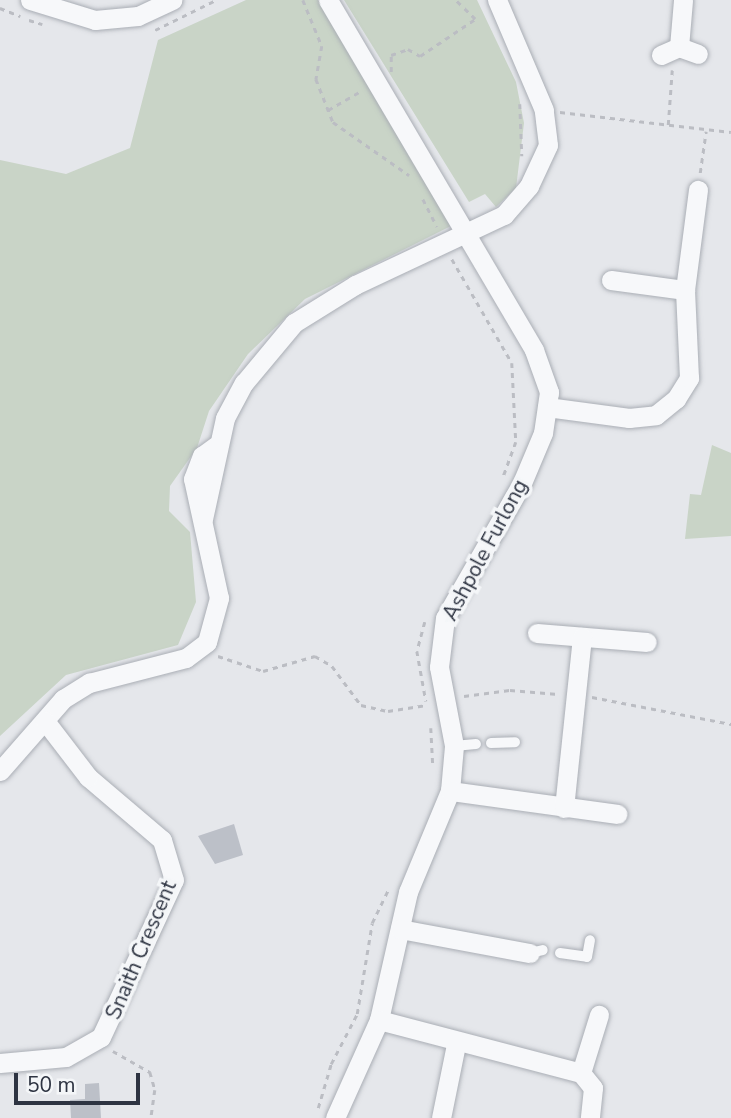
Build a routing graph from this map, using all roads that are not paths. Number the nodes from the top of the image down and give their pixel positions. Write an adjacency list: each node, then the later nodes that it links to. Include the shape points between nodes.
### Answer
1 (30, 0): 2 (street, via 95,20 138,16)
2 (172, 0)
3 (328, 0): 8 (street, Ashpole Furlong)
4 (497, 0): 8 (street, via 544,110 548,145 530,186 504,215)
5 (683, 0): 6 (street, via 671,50)
6 (698, 54)
7 (698, 190): 10 (street)
8 (468, 234): 11 (street, Ashpole Furlong, via 534,350 549,392); 15 (street, via 355,285 294,323 244,383 216,446 202,456 193,479 219,598 218,617 202,650 89,683)
9 (611, 280): 10 (street)
10 (685, 290): 11 (street, via 689,378 676,399 656,415 629,418)
11 (547, 407): 19 (street, Ashpole Furlong, via 522,483 446,618 439,642)
12 (537, 633): 13 (street)
13 (582, 637): 14 (street); 22 (street)
14 (647, 642)
15 (45, 722): 20 (street); 31 (street, Snaith Crescent, via 88,777 162,840 173,861 170,893 101,1037 66,1057)
16 (515, 742): 17 (lane)
17 (491, 743)
18 (477, 744): 19 (lane)
19 (454, 746): 21 (street, Ashpole Furlong)
20 (0, 771)
21 (450, 791): 22 (street); 24 (street, Ashpole Furlong, via 408,892)
22 (564, 808): 23 (street)
23 (617, 814)
24 (400, 929): 26 (street); 29 (street, Ashpole Furlong)
25 (590, 940): 27 (lane, via 587,957)
26 (536, 952)
27 (560, 953)
28 (599, 1015): 32 (street)
29 (379, 1020): 30 (street); 33 (street, Ashpole Furlong)
30 (456, 1045): 32 (street); 34 (street)
31 (0, 1063)
32 (581, 1073): 35 (street, via 593,1088)
33 (335, 1118)
34 (441, 1118)
35 (590, 1118)

